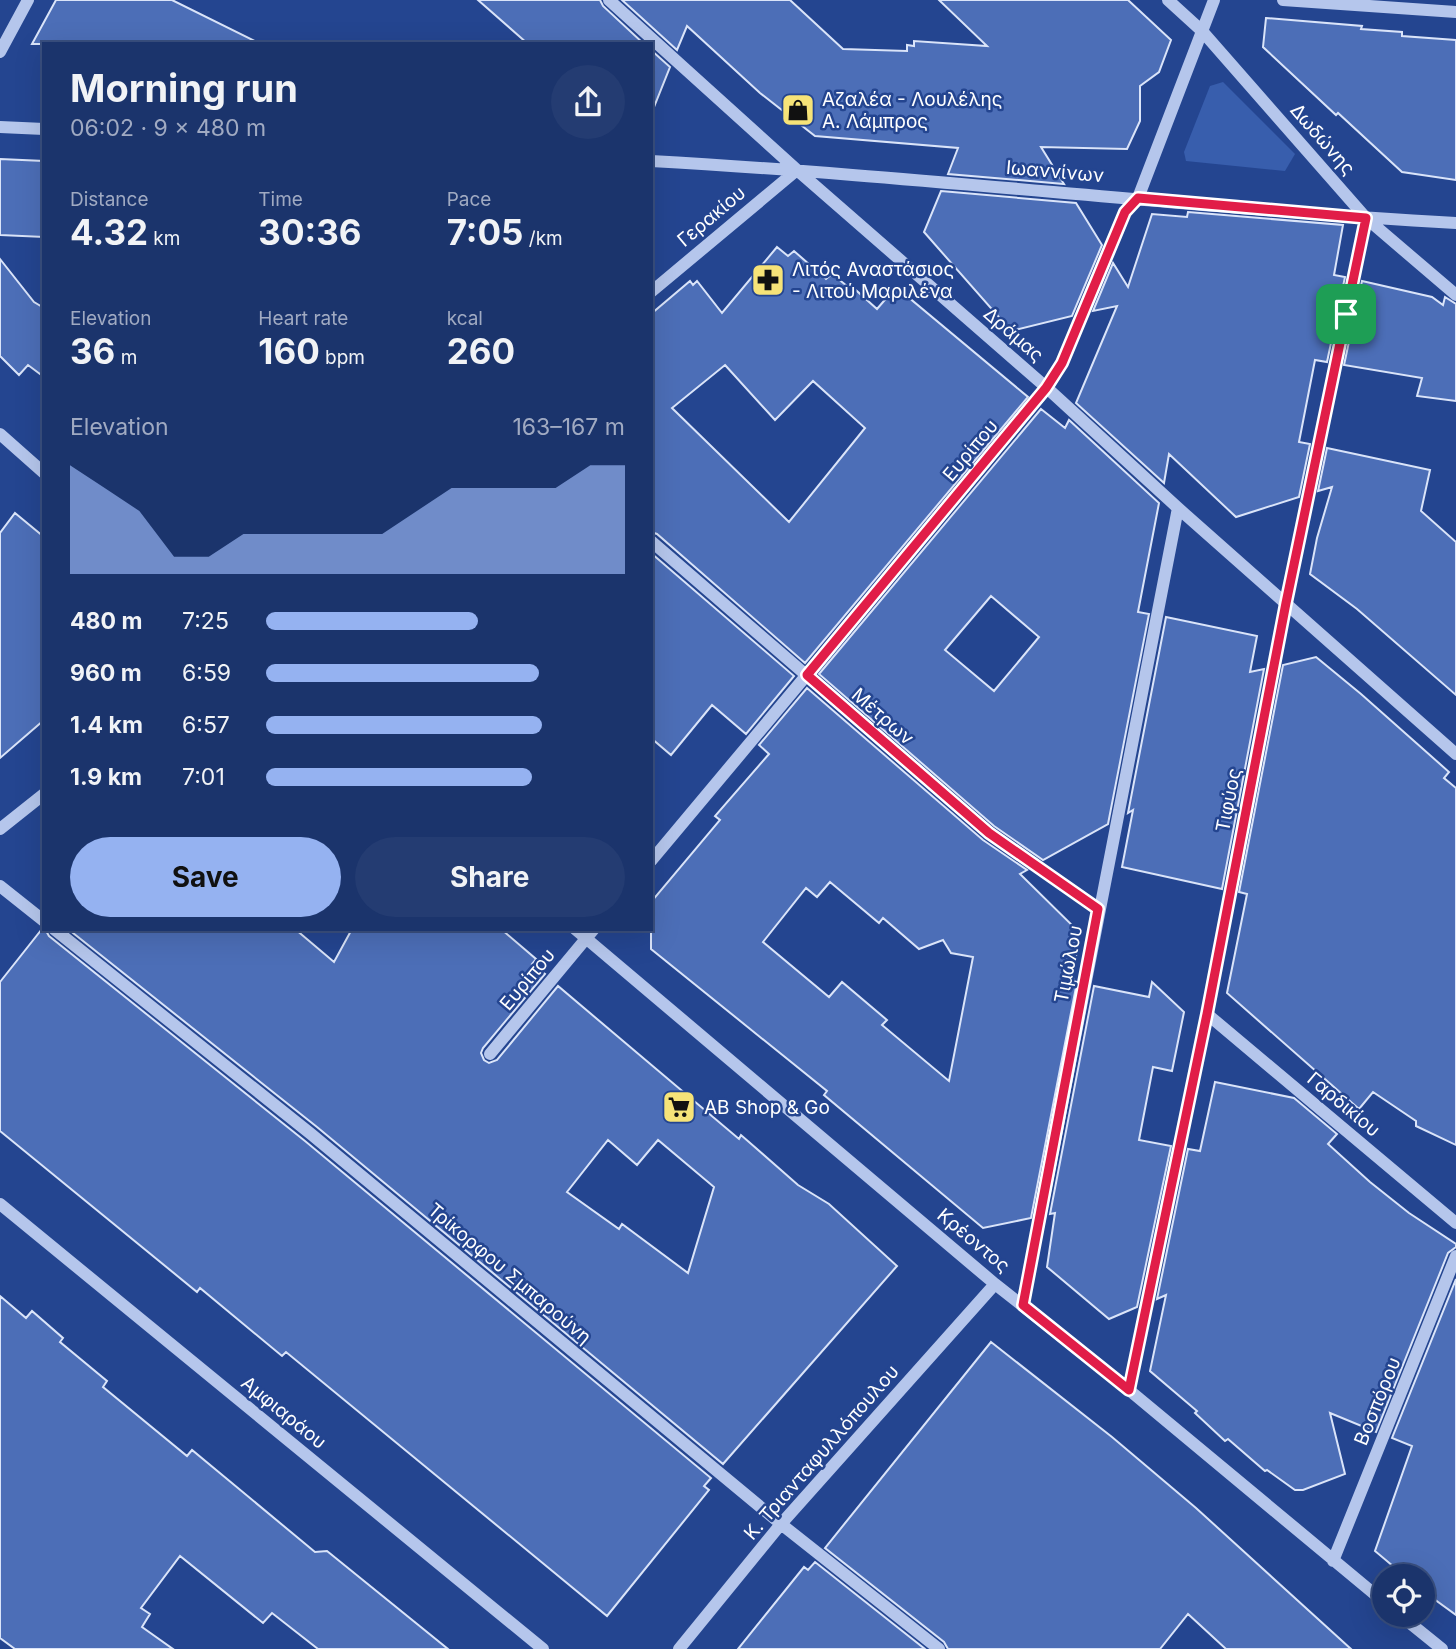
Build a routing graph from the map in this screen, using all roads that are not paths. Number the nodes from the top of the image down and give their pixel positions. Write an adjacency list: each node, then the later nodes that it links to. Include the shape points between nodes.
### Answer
1 (28, 0): 8 (street)
2 (609, 0): 12 (street, Δράμας)
3 (1168, 0): 7 (street, Δωδώνης)
4 (1214, 0): 7 (street, Ευρίπου)
5 (1283, 0): 6 (street)
6 (1456, 12)
7 (1202, 31): 13 (street, Ευρίπου); 14 (street, Δωδώνης)
8 (0, 52)
9 (0, 127): 10 (street)
10 (42, 129)
11 (653, 162): 12 (street, Ιωαννίνων)
12 (797, 170): 13 (street, Ιωαννίνων); 16 (street, Γερακίου); 18 (street, Δράμας)
13 (1138, 198): 14 (street, Ιωαννίνων); 18 (street, Ευρίπου, via 1125,212 1062,363)
14 (1366, 218): 15 (street, Ιωαννίνων); 17 (street, Δωδώνης); 23 (street, Τιφύος)
15 (1456, 223)
16 (653, 290)
17 (1456, 295)
18 (1046, 388): 21 (street, Δράμας); 24 (street, Ευρίπου)
19 (0, 435): 20 (street)
20 (42, 470)
21 (1178, 508): 23 (street, Δράμας); 30 (street, Τιμώλου)
22 (653, 543): 24 (street, Μέτρων)
23 (1286, 603): 25 (street, Δράμας); 34 (street, Τιφύος)
24 (807, 675): 28 (street, Ευρίπου); 30 (street, Μέτρων, via 989,833)
25 (1456, 754)
26 (42, 796): 27 (street)
27 (0, 829)
28 (653, 859)
29 (0, 886): 31 (street)
30 (1098, 909): 40 (street, Τιμώλου)
31 (42, 919)
32 (57, 931): 42 (street, Τρίκορφου Σμπαρούνη, via 311,1134)
33 (590, 934): 35 (street, Ευρίπου); 39 (street, Κρέοντος)
34 (1207, 1014): 37 (street, Γαρδικίου); 41 (street, Τιφύος)
35 (490, 1054)
36 (0, 1204): 46 (street, Αμφιαράου)
37 (1456, 1223)
38 (1456, 1256): 43 (street, Βοσπόρου)
39 (995, 1284): 40 (street, Κρέοντος); 42 (street, Κ. Τριανταφυλλόπουλου)
40 (1023, 1305): 41 (street, Κρέοντος)
41 (1129, 1390): 43 (street, Κρέοντος)
42 (782, 1524): 47 (street, Κ. Τριανταφυλλόπουλου); 48 (street, Τρίκορφου Σμπαρούνη)
43 (1333, 1561): 44 (street, Κρέοντος)
44 (1372, 1592)
45 (1415, 1627): 49 (street)
46 (543, 1649)
47 (679, 1649)
48 (939, 1649)
49 (1442, 1649)

